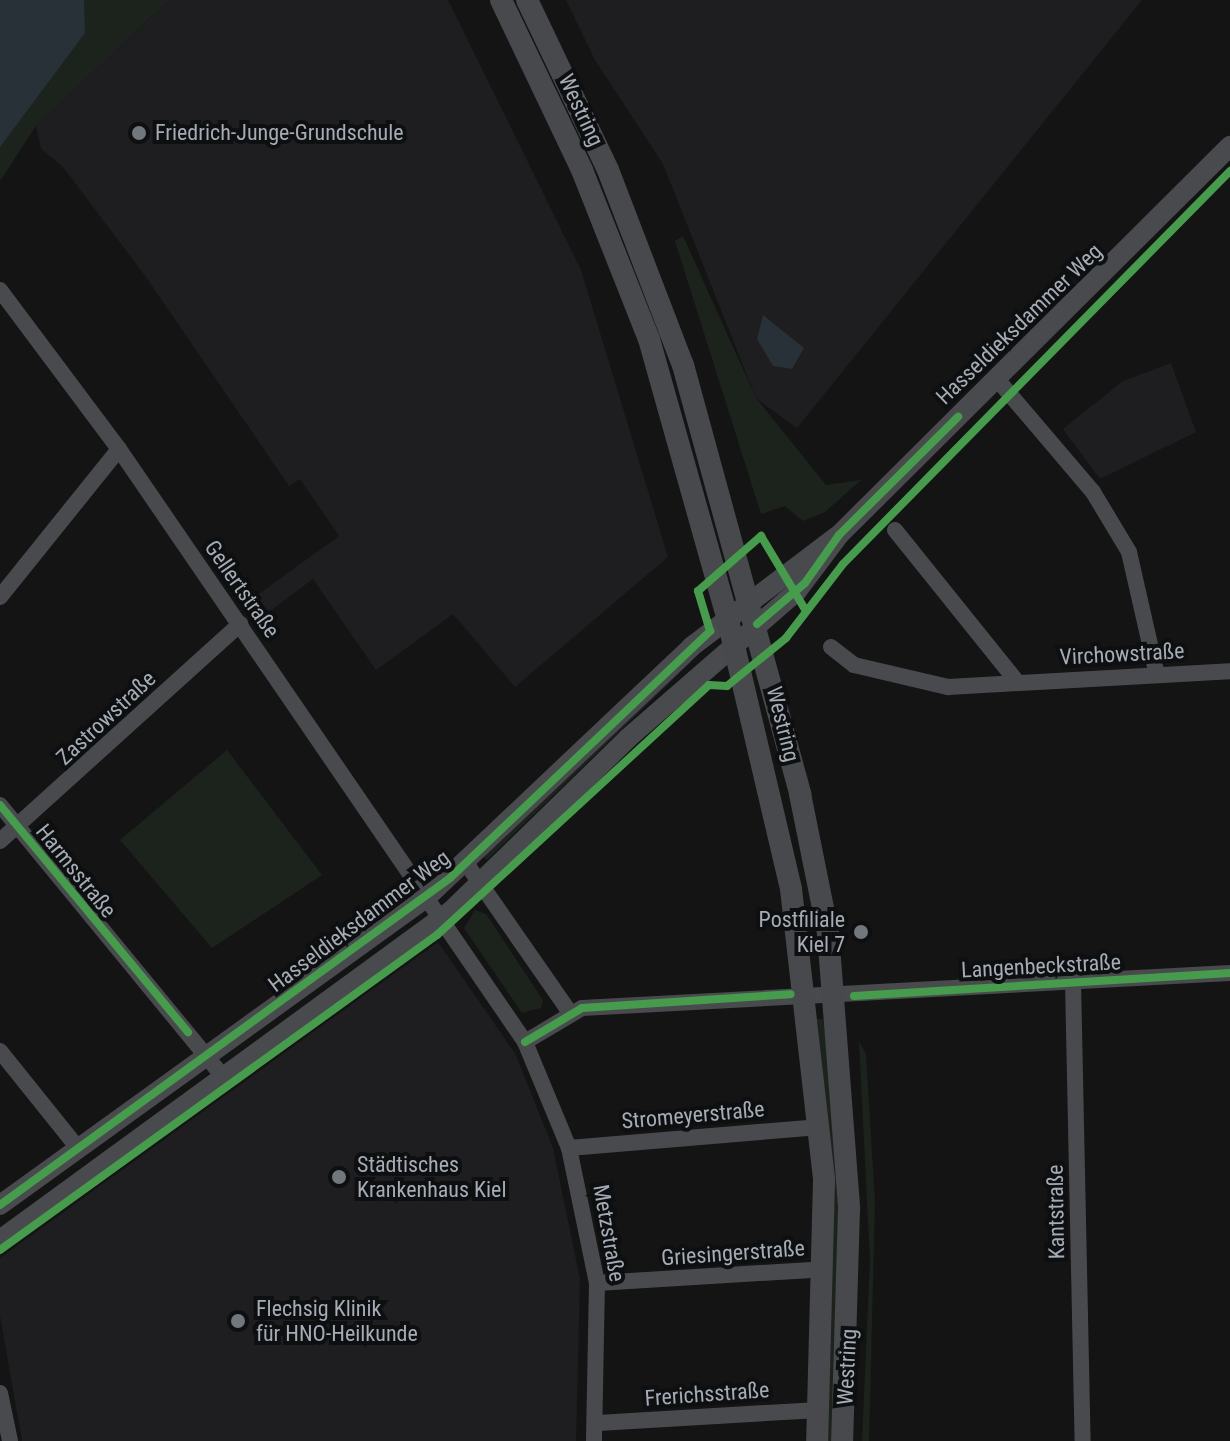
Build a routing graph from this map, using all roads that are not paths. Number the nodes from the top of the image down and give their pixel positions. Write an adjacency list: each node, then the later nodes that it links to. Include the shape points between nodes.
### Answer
1 (501, 0): 11 (main road, Westring, via 637,304)
2 (527, 0): 10 (main road, Westring, via 637,239 683,365)
3 (1230, 146): 5 (street, Hasseldieksdammer Weg)
4 (0, 290): 6 (street, Gellertstraße)
5 (996, 378): 8 (street, Hasseldieksdammer Weg); 16 (street, via 1093,492 1129,552)
6 (119, 449): 9 (street); 12 (street, Gellertstraße)
7 (895, 530): 18 (street)
8 (839, 535): 10 (street, Hasseldieksdammer Weg); 13 (street, Hasseldieksdammer Weg, via 805,583)
9 (0, 597)
10 (751, 598): 11 (street, Hasseldieksdammer Weg); 13 (main road, Westring)
11 (727, 616): 14 (main road, Westring); 22 (street, Hasseldieksdammer Weg)
12 (240, 624): 20 (street, Zastrowstraße); 24 (street, Gellertstraße)
13 (757, 624): 14 (street, Hasseldieksdammer Weg); 29 (main road, Westring, via 812,847)
14 (734, 643): 23 (street, Hasseldieksdammer Weg); 28 (main road, Westring, via 791,889)
15 (831, 647): 18 (street, Virchowstraße, via 854,665 916,681)
16 (1156, 671): 17 (street, Virchowstraße); 18 (street, Virchowstraße)
17 (1230, 671)
18 (1017, 682)
19 (0, 805): 20 (street, Harmsstraße)
20 (17, 827): 21 (street, Zastrowstraße); 33 (street, Harmsstraße)
21 (0, 841)
22 (466, 863): 23 (street); 24 (street, Hasseldieksdammer Weg)
23 (481, 881): 25 (street, Hasseldieksdammer Weg); 30 (street)
24 (427, 897): 25 (street, Gellertstraße); 33 (street, Hasseldieksdammer Weg)
25 (442, 919): 31 (street, Metzstraße); 34 (street, Hasseldieksdammer Weg)
26 (1230, 973): 27 (street, Langenbeckstraße)
27 (1073, 982): 29 (street, Langenbeckstraße); 49 (street, Kantstraße)
28 (807, 995): 29 (street, Langenbeckstraße); 30 (street, Langenbeckstraße); 35 (main road, Westring)
29 (833, 997): 48 (main road, Westring, via 852,1265)
30 (568, 1010): 31 (street)
31 (525, 1042): 37 (street, Metzstraße)
32 (0, 1051): 36 (street)
33 (208, 1055): 34 (street, Harmsstraße); 36 (street, Hasseldieksdammer Weg)
34 (225, 1079): 39 (street, Hasseldieksdammer Weg)
35 (820, 1127): 37 (street, Stromeyerstraße); 40 (main road, Westring)
36 (78, 1148): 38 (street, Hasseldieksdammer Weg)
37 (569, 1148): 41 (street, Metzstraße)
38 (0, 1205)
39 (0, 1240)
40 (824, 1269): 41 (street, Griesingerstraße); 43 (main road, Westring)
41 (597, 1283): 44 (street, Metzstraße)
42 (0, 1393): 45 (street)
43 (819, 1410): 44 (street, Frerichsstraße); 47 (main road, Westring)
44 (598, 1423): 46 (street, Metzstraße)
45 (10, 1441)
46 (594, 1441)
47 (817, 1441)
48 (842, 1441)
49 (1083, 1441)

